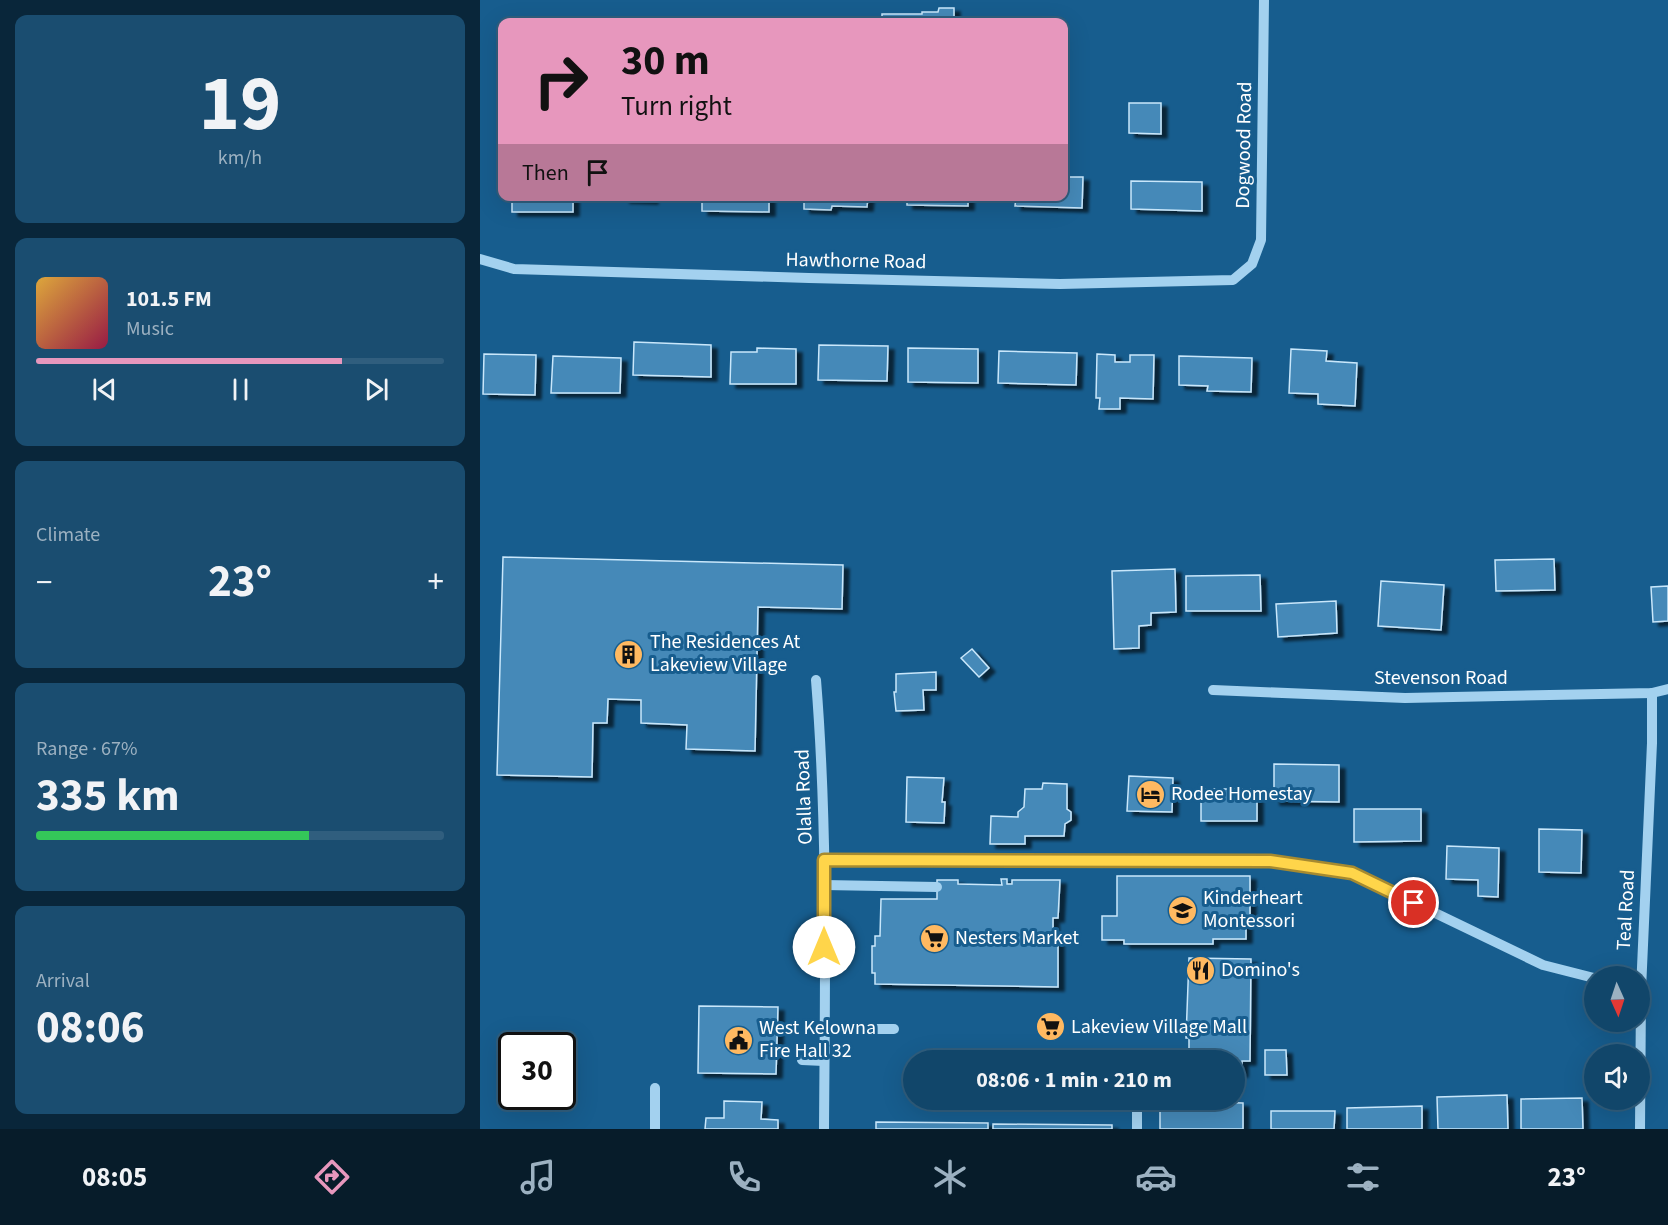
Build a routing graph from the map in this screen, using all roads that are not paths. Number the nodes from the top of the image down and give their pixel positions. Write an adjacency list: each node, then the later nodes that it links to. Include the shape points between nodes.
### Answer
1 (1264, 0): 3 (street, Dogwood Road, via 1261,240 1252,264)
2 (480, 259): 3 (street, Hawthorne Road, via 514,269 808,278 1059,284)
3 (1233, 280)
4 (816, 680): 8 (street, Olalla Road)
5 (1668, 689): 7 (street, Stevenson Road)
6 (1213, 690): 7 (street, Stevenson Road, via 1405,698)
7 (1652, 693): 11 (street, Teal Road)
8 (824, 860): 9 (street, Olalla Road); 12 (street, via 1270,861 1352,873 1543,965)
9 (824, 885): 10 (street); 13 (street, Olalla Road)
10 (937, 887)
11 (1641, 966)
12 (1584, 975)
13 (824, 1029): 14 (street); 17 (street, Olalla Road)
14 (894, 1029)
15 (1640, 1032): 23 (street, Teal Road)
16 (802, 1060): 17 (street)
17 (825, 1062): 21 (street, Olalla Road)
18 (655, 1088): 20 (street)
19 (1137, 1110): 22 (street)
20 (655, 1129)
21 (824, 1129)
22 (1137, 1129)
23 (1640, 1129)

